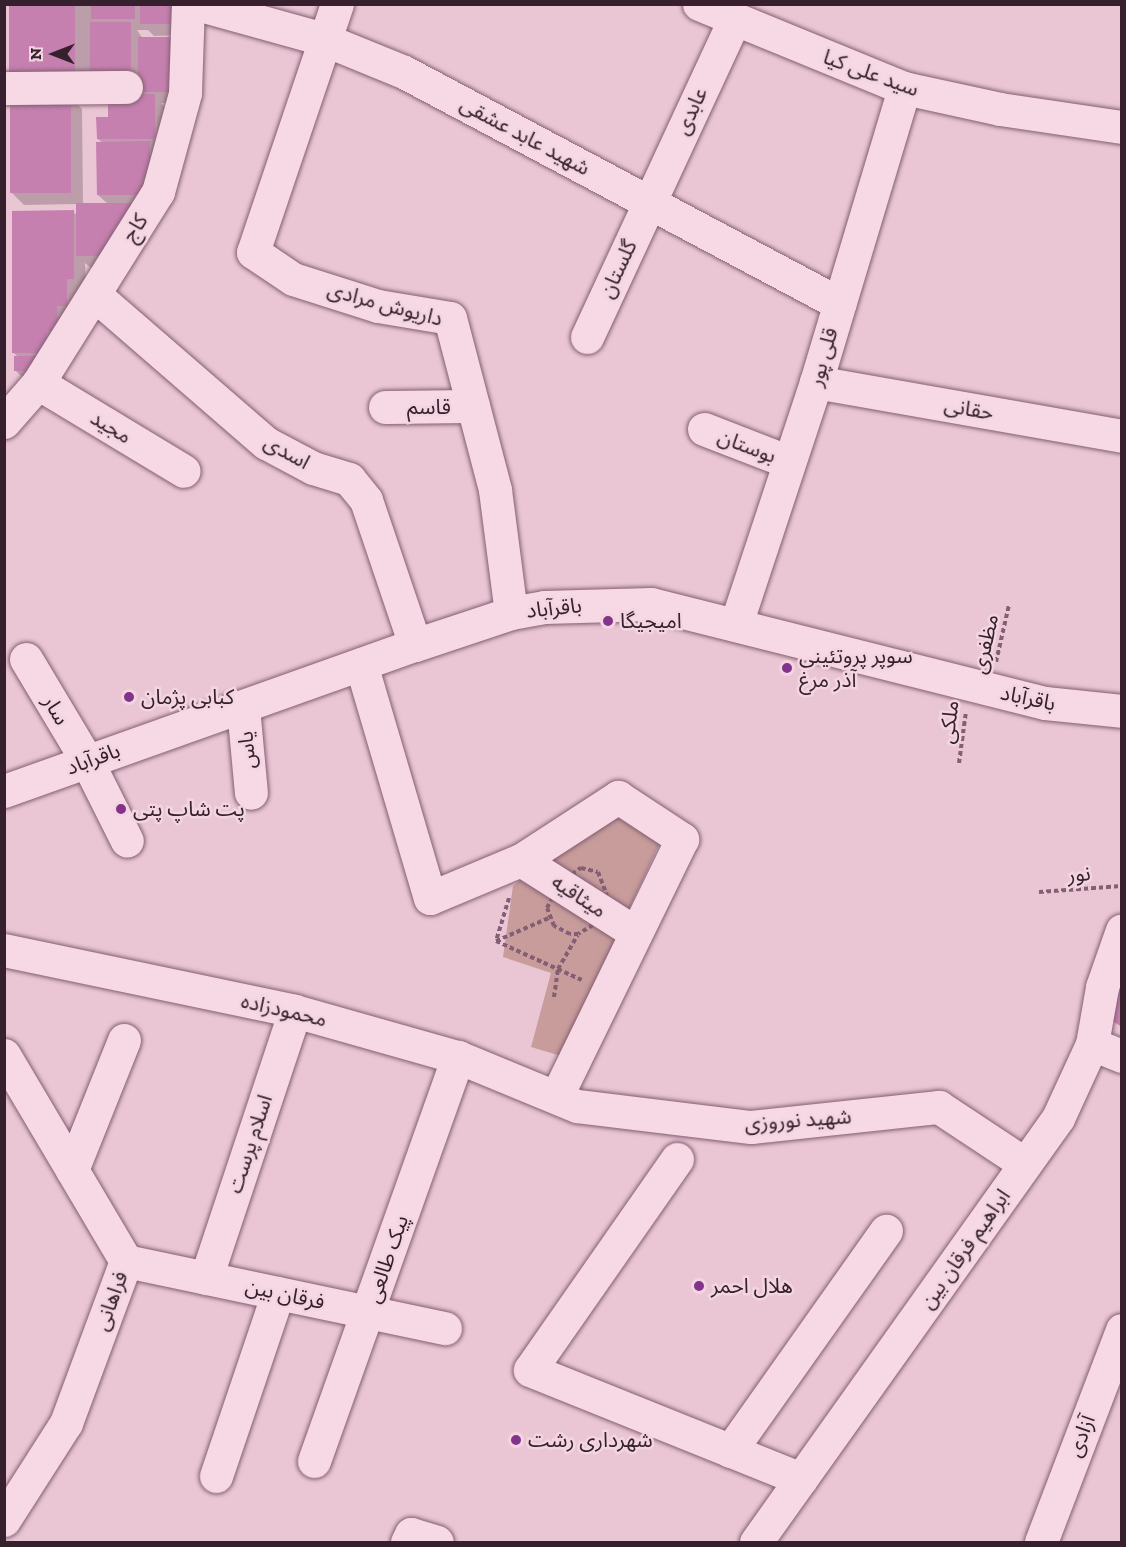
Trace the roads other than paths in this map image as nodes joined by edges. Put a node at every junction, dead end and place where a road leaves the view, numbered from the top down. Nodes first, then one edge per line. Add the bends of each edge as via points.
1 (188, 4) edge
2 (197, 4) edge
3 (337, 4) edge
4 (699, 4) edge
5 (734, 20) junction
6 (322, 39) junction
7 (126, 87) dead end
8 (4, 88) edge
9 (904, 88) junction
10 (1122, 127) edge
11 (649, 202) junction
12 (94, 295) junction
13 (839, 303) junction
14 (587, 337) dead end
15 (816, 382) junction
16 (38, 383) junction
17 (473, 406) junction
18 (385, 407) dead end
19 (4, 422) edge
20 (704, 429) dead end
21 (1122, 436) edge
22 (789, 462) junction
23 (184, 471) dead end
24 (511, 614) junction
25 (736, 624) junction
26 (415, 645) junction
27 (26, 659) dead end
28 (361, 664) junction
29 (243, 707) junction
30 (1122, 711) edge
31 (87, 761) junction
32 (4, 791) edge
33 (251, 793) dead end
34 (127, 841) dead end
35 (521, 860) junction
36 (1122, 930) edge
37 (636, 933) junction
38 (4, 950) edge
39 (295, 1011) junction
40 (124, 1040) dead end
41 (1107, 1050) edge
42 (4, 1055) edge
43 (458, 1057) junction
44 (556, 1097) junction
45 (677, 1159) dead end
46 (1025, 1164) junction
47 (72, 1170) junction
48 (886, 1231) dead end
49 (126, 1261) junction
50 (206, 1278) junction
51 (278, 1293) junction
52 (368, 1312) junction
53 (445, 1328) dead end
54 (1120, 1340) edge
55 (730, 1451) junction
56 (314, 1461) dead end
57 (216, 1476) dead end
58 (801, 1479) junction
59 (4, 1520) edge
60 (407, 1542) edge
61 (437, 1542) edge
62 (756, 1542) edge
63 (1041, 1542) edge

1 - 12 street, کاج via 185,93 158,192
2 - 6 street, شهید عابد عشقی
3 - 6 street
4 - 5 street, سید علی کیا
5 - 9 street, سید علی کیا
5 - 11 street, عابدی
6 - 11 street, شهید عابد عشقی via 404,72
6 - 17 street, داریوش مرادی via 253,252 294,279 378,306 450,318
7 - 8 street
9 - 10 street, سید علی کیا via 1000,109
9 - 13 street, قلی پور
11 - 13 street, شهید عابد عشقی
11 - 14 street, گلستان
12 - 16 street, کاج
12 - 26 street, اسدی via 266,443 313,468 349,479 366,500
13 - 15 street, قلی پور
15 - 21 street, حقانی
15 - 22 street, قلی پور
16 - 19 street, کاج
16 - 23 street, مجید
17 - 18 street, قاسم
17 - 24 street, داریوش مرادی via 495,490
20 - 22 street, بوستان
22 - 25 street, قلی پور
24 - 25 street, باقرآباد via 544,607 651,604
24 - 26 street, باقرآباد
25 - 30 street, باقرآباد via 1045,704
26 - 28 street, باقرآباد
27 - 31 street, سار
28 - 29 street, باقرآباد
28 - 35 street via 430,898
29 - 31 street, باقرآباد
29 - 33 street, یاس
31 - 32 street, باقرآباد
31 - 34 street, سار
35 - 37 street, میثاقیه
35 - 37 street via 618,797 682,839
36 - 41 street, ابراهیم فرقان بین via 1102,987
37 - 44 street
38 - 39 street, محمودزاده
39 - 43 street, محمودزاده
39 - 50 street, اسلام پرست
40 - 47 street
41 - 46 street, ابراهیم فرقان بین
42 - 47 street, فراهانی
43 - 44 street, محمودزاده
43 - 52 street, پیک طالعی
44 - 46 street, شهید نوروزی via 577,1106 751,1127 939,1107
45 - 55 street via 530,1370
46 - 58 street, ابراهیم فرقان بین
47 - 49 street, فراهانی
48 - 55 street
49 - 50 street, فرقان بین
49 - 59 street, فراهانی via 66,1423
50 - 51 street, فرقان بین
51 - 52 street, فرقان بین
51 - 57 street
52 - 53 street, فرقان بین
52 - 56 street, پیک طالعی
54 - 63 street, آزادی
55 - 58 street
58 - 62 street, ابراهیم فرقان بین
60 - 61 street via 411,1534

